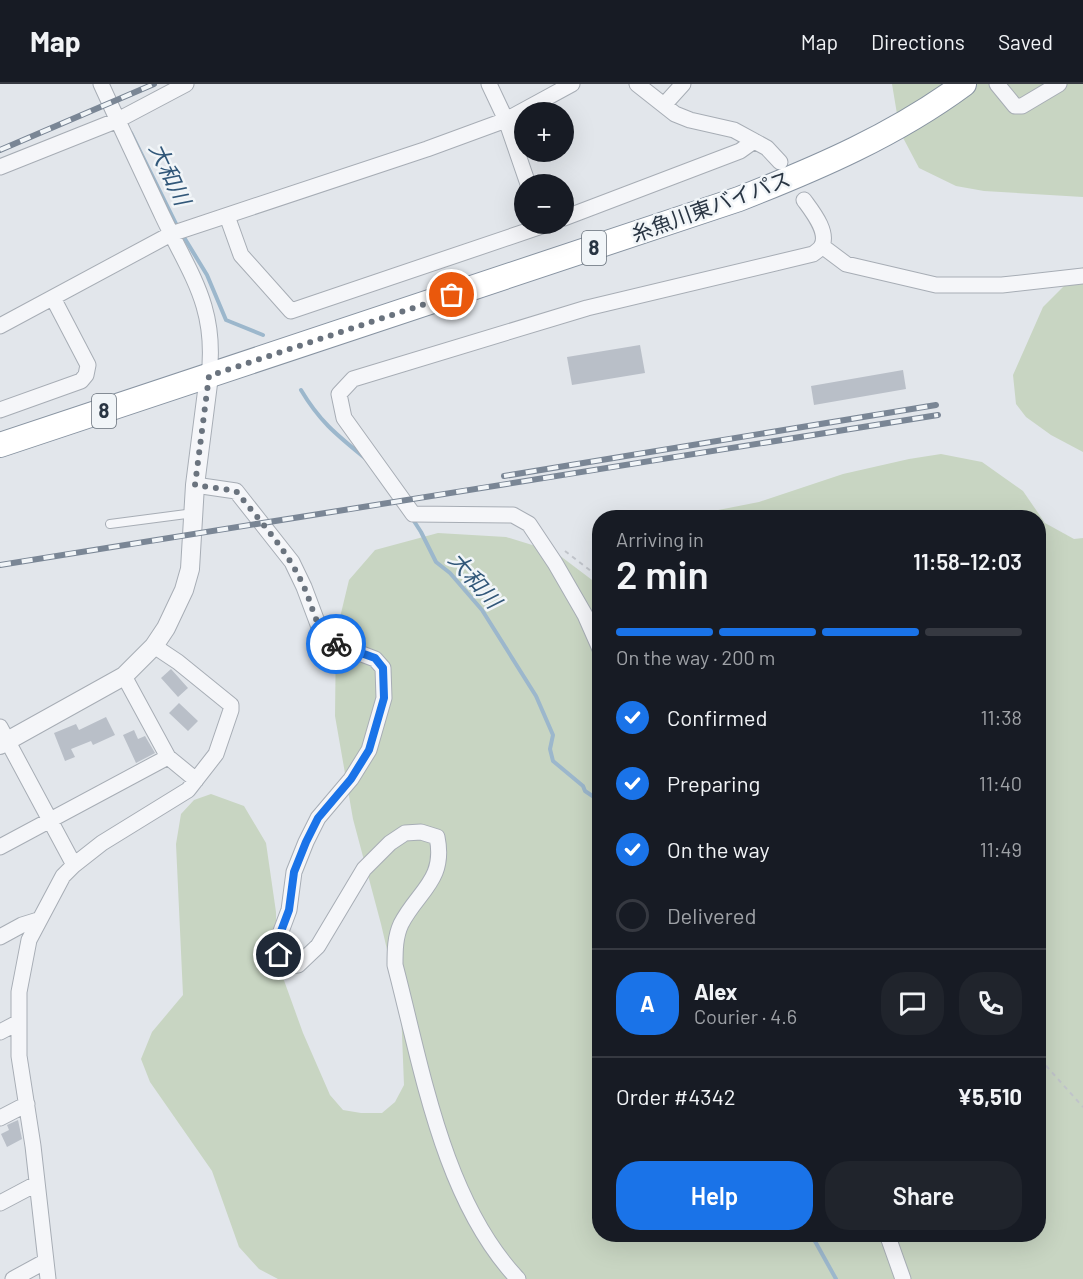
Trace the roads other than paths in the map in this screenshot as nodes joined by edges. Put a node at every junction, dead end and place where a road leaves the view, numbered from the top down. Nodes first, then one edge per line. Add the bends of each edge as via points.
1 (100, 84) edge
2 (186, 84) edge
3 (489, 84) edge
4 (572, 84) edge
5 (637, 84) edge
6 (682, 84) edge
7 (964, 84) edge
8 (1059, 84) edge
9 (999, 87) edge
10 (664, 105) junction
11 (118, 120) junction
12 (506, 120) junction
13 (754, 141) junction
14 (780, 162) dead end
15 (0, 167) edge
16 (525, 174) edge
17 (804, 200) dead end
18 (574, 214) edge
19 (227, 216) junction
20 (171, 234) junction
21 (515, 234) edge
22 (822, 246) junction
23 (1083, 276) edge
24 (54, 298) junction
25 (0, 326) edge
26 (209, 376) junction
27 (0, 410) edge
28 (0, 445) edge
29 (195, 485) junction
30 (194, 513) junction
31 (110, 525) dead end
32 (592, 631) edge
33 (154, 646) junction
34 (124, 676) junction
35 (2, 737) edge
36 (168, 757) junction
37 (196, 780) junction
38 (50, 820) junction
39 (0, 847) edge
40 (74, 865) junction
41 (38, 920) junction
42 (0, 937) edge
43 (19, 1023) junction
44 (0, 1032) edge
45 (27, 1104) junction
46 (0, 1118) edge
47 (36, 1184) junction
48 (0, 1203) edge
49 (890, 1242) edge
50 (46, 1261) junction
51 (13, 1279) edge
52 (48, 1279) edge
53 (518, 1279) edge
54 (903, 1279) edge

1 - 11 street
2 - 11 street
3 - 12 street
4 - 12 street
5 - 10 street
6 - 10 street
7 - 26 highway, 糸魚川東バイパス / 8 via 874,140 739,199
8 - 9 street via 1022,106 1015,106
10 - 13 street via 690,120 734,130
11 - 15 street
11 - 20 street
12 - 16 street
12 - 19 street
13 - 14 street
13 - 18 street via 740,152
17 - 22 street via 818,221
19 - 20 street
19 - 21 street via 241,255 291,311
20 - 24 street
20 - 26 street via 204,304 212,351
22 - 23 street via 846,264 936,285 1002,285
22 - 32 street via 813,254 587,308 353,379 339,394 344,418 413,514 513,515 529,524
24 - 25 street
24 - 27 street via 88,365 86,375 81,381
26 - 28 highway, 糸魚川東バイパス / 8
26 - 29 street
29 - 30 street
29 - 53 street via 236,491 292,562 319,627 333,643 375,658 383,668 384,698 369,750 318,818 294,872 289,910 277,942 280,967 298,965 318,946 364,869 390,843 405,833 437,837 436,873 401,924 395,944 395,965 443,1148 478,1227
30 - 31 lane
30 - 33 street via 190,569 184,590
33 - 34 street
33 - 37 street via 231,705 216,754
34 - 35 street
34 - 36 street
35 - 38 street
36 - 37 street
36 - 38 street
37 - 40 street via 188,790
38 - 39 street
38 - 40 street
40 - 41 street via 63,876
41 - 42 street
41 - 43 street via 24,961
43 - 44 street
43 - 45 street via 19,1056
45 - 46 street
45 - 47 street
47 - 48 street
47 - 50 street
49 - 54 street
50 - 51 street
50 - 52 street

